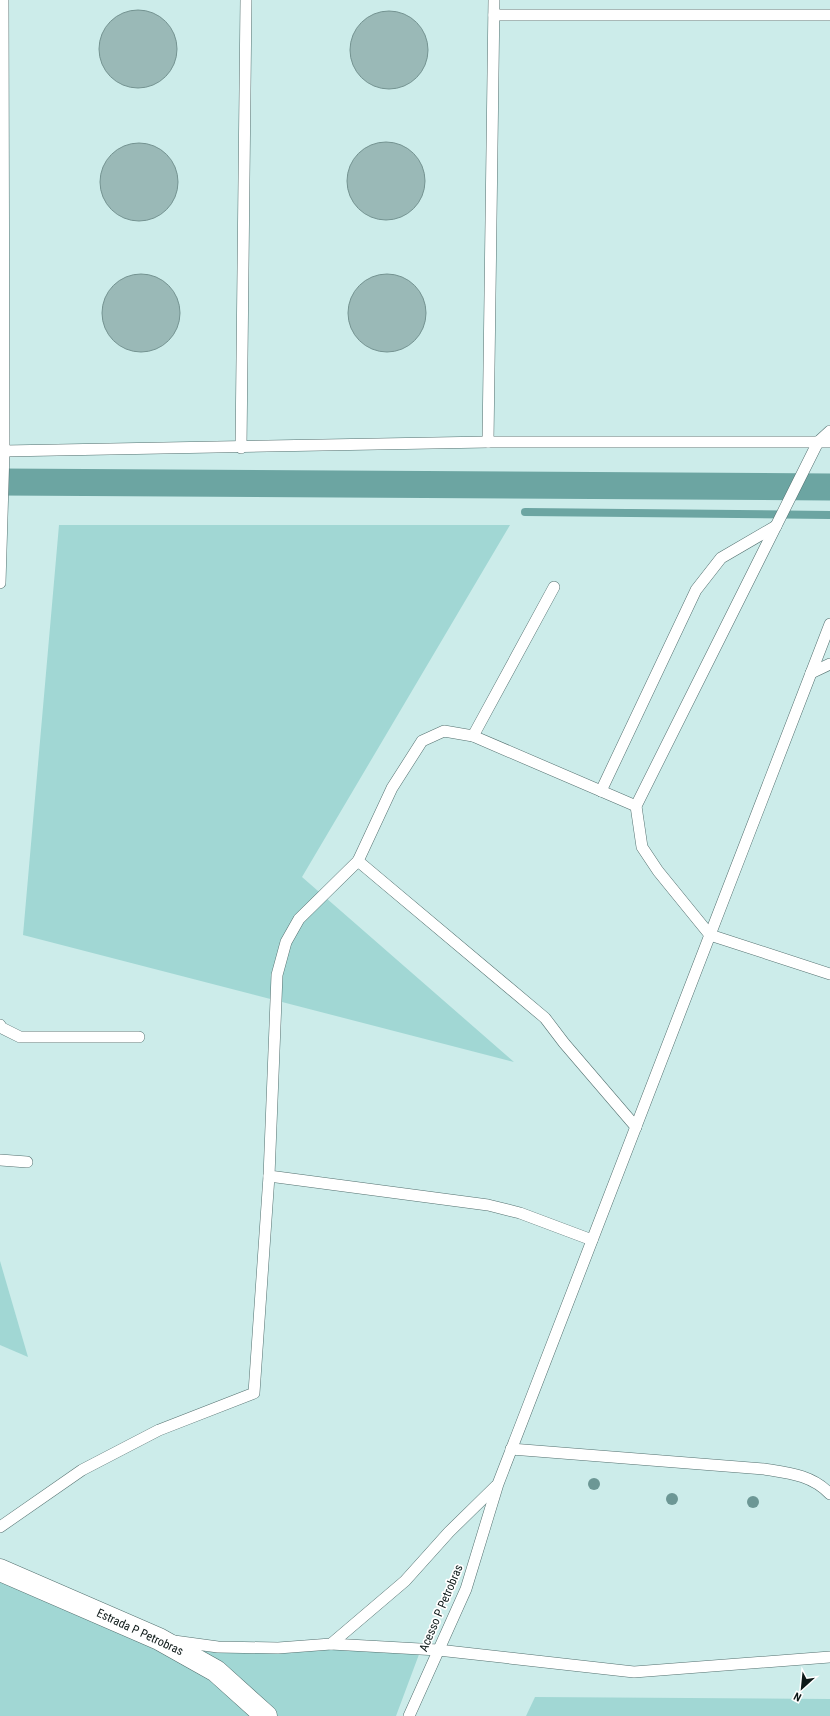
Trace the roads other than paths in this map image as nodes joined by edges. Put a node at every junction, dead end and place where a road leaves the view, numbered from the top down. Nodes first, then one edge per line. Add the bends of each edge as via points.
1 (3, 0) edge
2 (246, 0) edge
3 (494, 0) edge
4 (494, 15) junction
5 (830, 15) edge
6 (830, 431) edge
7 (488, 442) junction
8 (818, 442) junction
9 (830, 442) edge
10 (241, 448) junction
11 (4, 451) junction
12 (776, 526) junction
13 (0, 583) edge
14 (554, 587) dead end
15 (830, 624) edge
16 (830, 664) edge
17 (811, 673) junction
18 (473, 736) junction
19 (601, 791) junction
20 (636, 806) junction
21 (358, 861) junction
22 (710, 935) junction
23 (830, 974) edge
24 (0, 1025) edge
25 (139, 1037) dead end
26 (636, 1127) junction
27 (0, 1160) edge
28 (27, 1162) dead end
29 (269, 1176) junction
30 (592, 1240) junction
31 (511, 1449) junction
32 (498, 1484) junction
33 (830, 1494) edge
34 (0, 1527) edge
35 (0, 1570) edge
36 (159, 1639) junction
37 (331, 1644) junction
38 (438, 1650) junction
39 (830, 1657) edge
40 (266, 1716) edge
41 (409, 1716) edge

1 - 11 lane
2 - 10 lane
3 - 4 lane
4 - 5 lane
4 - 7 lane
6 - 8 lane
7 - 8 lane
7 - 10 lane
8 - 9 lane
8 - 12 lane
10 - 11 lane
11 - 13 lane
12 - 19 lane via 721,558 696,590
12 - 20 lane
14 - 18 lane
15 - 17 lane, Acesso P Petrobras
16 - 17 lane
17 - 22 lane, Acesso P Petrobras
18 - 19 lane
18 - 21 lane via 444,730 422,741 392,788
19 - 20 lane
20 - 22 lane via 642,847 658,871
21 - 26 lane via 545,1018 564,1044
21 - 29 lane via 300,919 286,942 277,975
22 - 23 lane
22 - 26 lane, Acesso P Petrobras
24 - 25 lane via 20,1037
26 - 30 lane, Acesso P Petrobras
27 - 28 lane
29 - 30 lane via 488,1205 520,1213
29 - 34 lane via 254,1393 159,1430 82,1470
30 - 31 lane, Acesso P Petrobras
31 - 32 lane, Acesso P Petrobras
31 - 33 lane via 764,1469 813,1480
32 - 37 lane via 449,1532 405,1581
32 - 38 lane, Acesso P Petrobras via 466,1589
35 - 36 main road, Estrada P Petrobras
36 - 37 lane via 218,1647 278,1648
36 - 40 main road, Estrada P Petrobras via 216,1671
37 - 38 lane
38 - 39 lane via 634,1672
38 - 41 lane, Acesso P Petrobras

